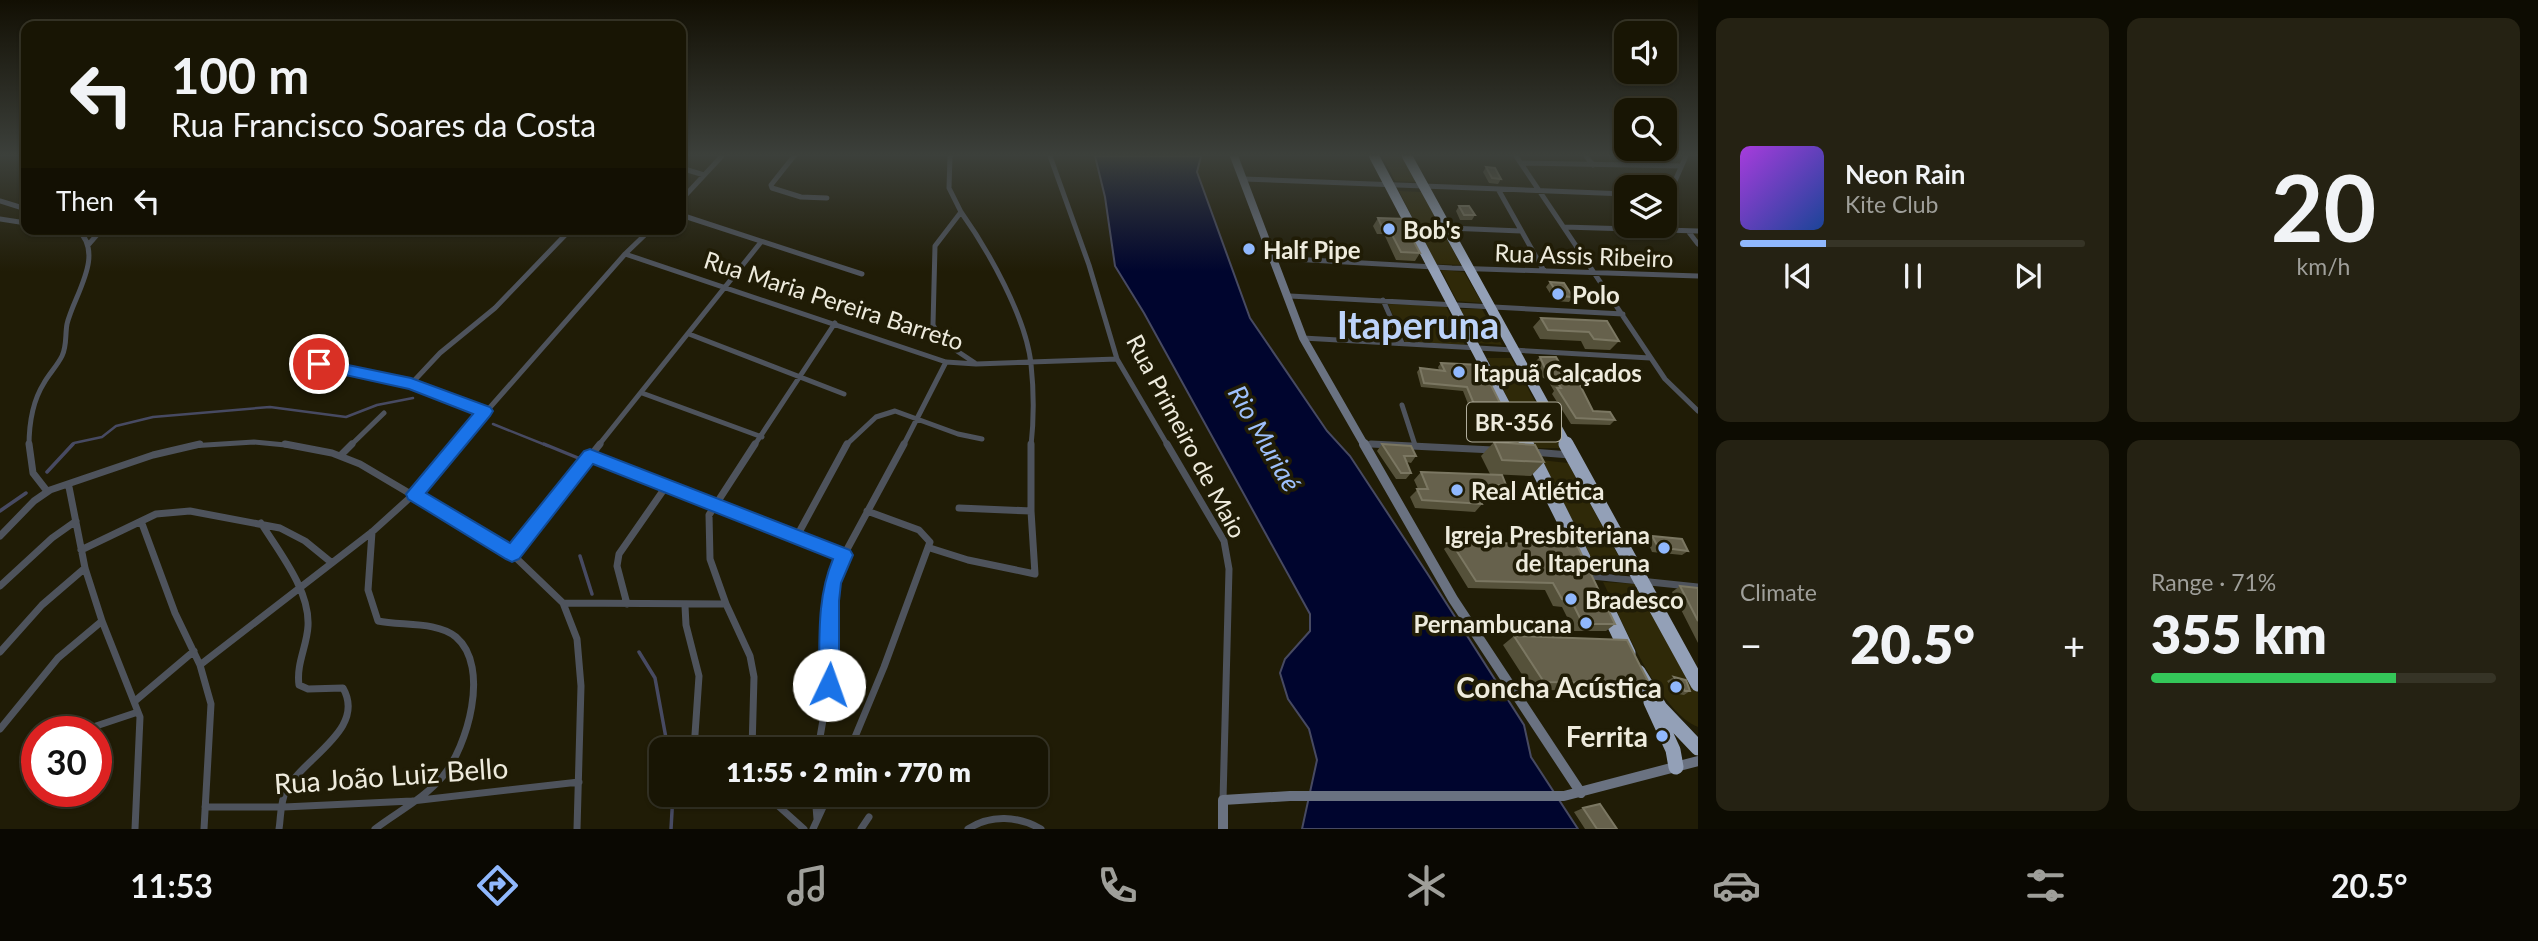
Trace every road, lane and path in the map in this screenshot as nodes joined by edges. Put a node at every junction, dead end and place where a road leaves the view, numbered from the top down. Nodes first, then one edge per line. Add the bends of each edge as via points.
1 (794, 195) edge
2 (952, 195) edge
3 (1064, 195) edge
4 (1250, 195) edge
5 (1395, 195) edge
6 (1428, 195) edge
7 (1501, 195) edge
8 (1542, 195) edge
9 (827, 198) dead end
10 (0, 201) edge
11 (21, 207) edge
12 (961, 212) junction
13 (686, 217) edge
14 (0, 219) edge
15 (21, 222) edge
16 (1564, 227) junction
17 (1448, 228) junction
18 (1521, 231) junction
19 (1688, 231) junction
20 (1698, 232) edge
21 (84, 235) edge
22 (97, 235) edge
23 (565, 235) edge
24 (645, 235) edge
25 (761, 242) junction
26 (89, 244) junction
27 (1698, 244) edge
28 (625, 254) junction
29 (1274, 258) junction
30 (1432, 267) junction
31 (1469, 269) junction
32 (1544, 271) junction
33 (1596, 273) junction
34 (862, 274) dead end
35 (1698, 276) edge
36 (726, 286) junction
37 (1290, 296) junction
38 (1383, 300) junction
39 (1451, 304) junction
40 (1489, 305) junction
41 (1623, 314) junction
42 (835, 323) junction
43 (689, 334) junction
44 (1303, 338) junction
45 (1402, 343) junction
46 (1475, 347) junction
47 (1514, 349) junction
48 (294, 356) dead end
49 (1650, 358) junction
50 (1117, 359) junction
51 (946, 362) junction
52 (1031, 362) junction
53 (976, 364) junction
54 (801, 377) junction
55 (411, 384) junction
56 (642, 393) junction
57 (844, 394) dead end
58 (1402, 405) dead end
59 (485, 411) junction
60 (1698, 411) edge
61 (384, 413) dead end
62 (918, 419) junction
63 (762, 437) junction
64 (982, 439) dead end
65 (1363, 444) junction
66 (1415, 445) junction
67 (1505, 451) edge
68 (1524, 452) junction
69 (341, 455) junction
70 (590, 456) junction
71 (1572, 456) junction
72 (667, 485) junction
73 (69, 487) junction
74 (47, 491) junction
75 (414, 494) junction
76 (716, 504) junction
77 (959, 508) dead end
78 (867, 511) junction
79 (1031, 511) junction
80 (141, 521) junction
81 (76, 522) junction
82 (261, 523) junction
83 (372, 532) junction
84 (0, 536) edge
85 (797, 536) junction
86 (930, 548) junction
87 (82, 550) junction
88 (512, 554) junction
89 (844, 555) junction
90 (332, 563) junction
91 (85, 568) junction
92 (1591, 576) junction
93 (1648, 580) junction
94 (0, 586) edge
95 (1698, 587) edge
96 (298, 589) junction
97 (563, 603) junction
98 (627, 604) junction
99 (726, 604) junction
100 (685, 606) junction
101 (102, 621) junction
102 (194, 651) junction
103 (0, 652) edge
104 (200, 665) junction
105 (1698, 684) edge
106 (1648, 692) junction
107 (135, 701) junction
108 (138, 712) junction
109 (112, 721) edge
110 (0, 729) edge
111 (1698, 735) edge
112 (695, 737) edge
113 (752, 737) edge
114 (820, 737) edge
115 (855, 737) edge
116 (1698, 748) edge
117 (1698, 761) edge
118 (1676, 767) junction
119 (579, 782) junction
120 (1581, 793) junction
121 (1223, 800) junction
122 (412, 801) junction
123 (205, 807) junction
124 (284, 807) junction
125 (779, 807) edge
126 (815, 807) edge
127 (823, 807) edge
128 (869, 817) dead end
129 (815, 825) edge
130 (135, 829) edge
131 (204, 829) edge
132 (279, 829) edge
133 (375, 829) edge
134 (577, 829) edge
135 (804, 829) edge
136 (861, 829) edge
137 (969, 829) edge
138 (1041, 829) edge
139 (1223, 829) edge

1 - 9 street
2 - 12 street
3 - 50 street, Rua Primeiro de Maio
4 - 29 street
5 - 30 highway, BR-356
6 - 17 highway, BR-356
7 - 18 street
8 - 16 street
10 - 11 street
12 - 52 street via 989,255 1022,328
12 - 53 street via 935,246 933,325 942,341
13 - 25 street
14 - 15 street
16 - 19 street
16 - 33 street
17 - 18 street
17 - 31 highway, BR-356
18 - 32 street
19 - 20 street
19 - 27 street
21 - 26 street
22 - 26 street
23 - 55 street via 495,308
24 - 28 street
25 - 34 street
25 - 36 street
26 - 74 street via 63,355 34,405 30,459 36,479
28 - 36 street, Rua Maria Pereira Barreto
28 - 59 street
29 - 30 street, Rua Assis Ribeiro
29 - 37 street
30 - 31 street, Rua Assis Ribeiro
30 - 39 highway, BR-356
31 - 32 street, Rua Assis Ribeiro
31 - 40 highway, BR-356
32 - 33 street, Rua Assis Ribeiro
33 - 35 street, Rua Assis Ribeiro
33 - 41 street
36 - 42 street, Rua Maria Pereira Barreto
36 - 43 street
37 - 38 street
37 - 44 street
38 - 39 street
38 - 45 street
39 - 40 street
39 - 46 highway, BR-356
40 - 41 street
40 - 47 highway, BR-356
41 - 49 street
42 - 51 street, Rua Maria Pereira Barreto
42 - 54 street
43 - 54 street
43 - 56 street
44 - 45 street
44 - 65 street
45 - 46 street
46 - 47 street
46 - 68 highway, BR-356
47 - 49 street
47 - 71 highway, BR-356
48 - 55 street
49 - 60 street via 1679,396
50 - 52 street, Rua Maria Pereira Barreto
50 - 121 street, Rua Primeiro de Maio via 1224,541 1229,628
51 - 53 street, Rua Maria Pereira Barreto
51 - 62 street
52 - 53 street, Rua Maria Pereira Barreto
52 - 79 street
54 - 57 street
54 - 63 street
55 - 59 street
56 - 63 street
56 - 70 street
58 - 66 street
59 - 75 street
61 - 69 street
62 - 64 street
62 - 78 street
62 - 85 street via 890,411 853,435
63 - 76 street
65 - 66 street
65 - 120 street via 1452,599
66 - 67 street
68 - 71 street
68 - 92 highway, BR-356
69 - 73 street via 244,440 195,443 151,453
69 - 75 street
70 - 72 street
70 - 88 street
71 - 93 highway, BR-356
72 - 76 street
72 - 98 street via 619,554 617,566
73 - 74 street
73 - 81 street
74 - 84 street
75 - 83 street
75 - 88 street
76 - 85 street
76 - 99 street via 708,522 710,559
77 - 79 street
78 - 86 street via 919,530
78 - 89 street
79 - 86 street via 1035,574 951,558
80 - 82 street via 156,514 190,511
80 - 87 street
80 - 102 street
81 - 87 street
81 - 94 street
82 - 90 street via 299,537
82 - 96 street
83 - 90 street
83 - 122 street via 368,595 378,621 447,632 472,656 472,702 456,756 445,775
85 - 89 street
86 - 115 street
87 - 91 street
88 - 97 street
89 - 114 street via 832,583 831,667
90 - 96 street
91 - 101 street
91 - 103 street
92 - 93 street
92 - 106 highway, BR-356
93 - 95 street
93 - 105 highway, BR-356
96 - 104 street
96 - 124 street via 309,622 299,685 343,688 350,705 341,730 290,784
97 - 98 street
97 - 119 street via 577,639
98 - 100 street
99 - 100 street
99 - 113 street via 750,656 754,677
100 - 112 street via 699,676
101 - 107 street
101 - 110 street via 58,658
102 - 104 street
102 - 107 street
104 - 123 street via 211,704
106 - 111 highway
106 - 116 highway, BR-356
106 - 118 highway
107 - 108 street
108 - 109 street
108 - 130 street
117 - 118 street
118 - 120 street
119 - 122 street, Rua João Luiz Bello
119 - 134 street
120 - 121 street
121 - 139 street, Rua Primeiro de Maio
122 - 124 street, Rua João Luiz Bello
122 - 133 street
123 - 124 street, Rua João Luiz Bello
123 - 131 street
124 - 132 street
125 - 135 street
126 - 129 street
127 - 129 street
128 - 136 street
137 - 138 street via 979,820 998,818 1033,823

